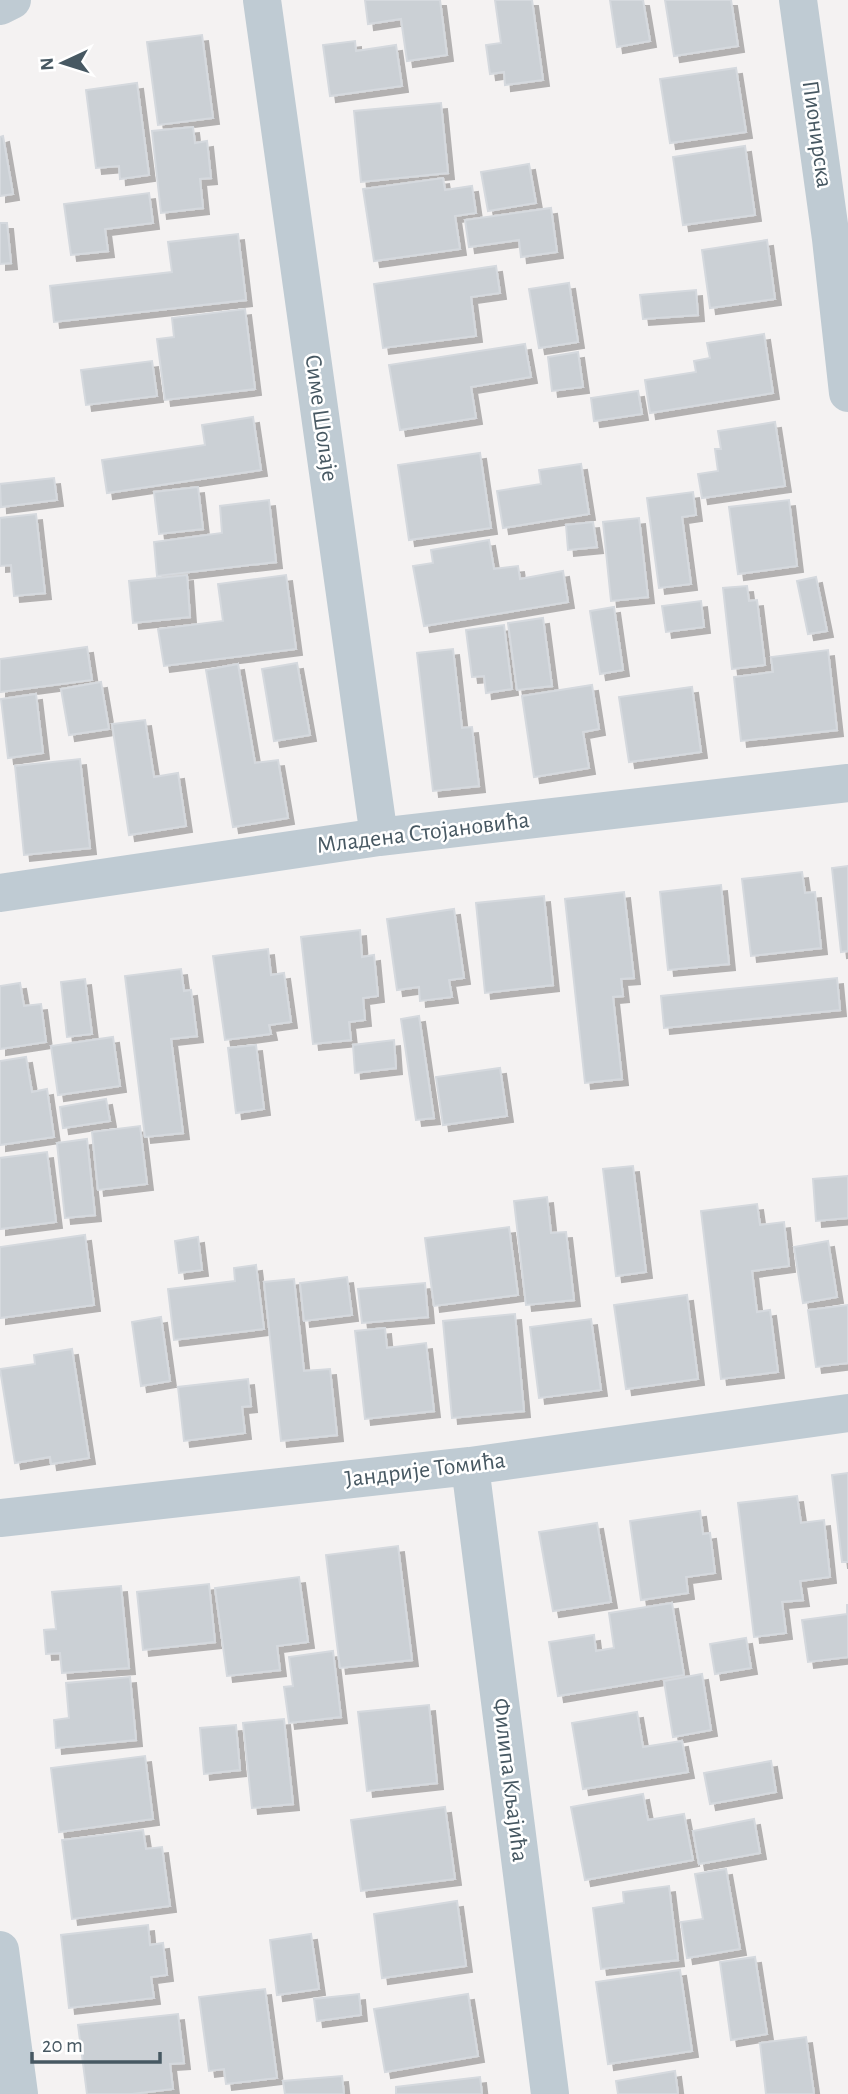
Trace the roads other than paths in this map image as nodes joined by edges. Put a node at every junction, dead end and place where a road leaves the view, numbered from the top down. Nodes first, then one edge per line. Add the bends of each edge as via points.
1 (12, 0) edge
2 (262, 0) edge
3 (798, 0) edge
4 (0, 6) edge
5 (848, 393) edge
6 (848, 783) edge
7 (379, 836) junction
8 (0, 893) edge
9 (848, 1413) edge
10 (470, 1466) junction
11 (0, 1518) edge
12 (0, 1950) edge
13 (19, 2094) edge
14 (550, 2094) edge

1 - 4 street
2 - 7 street, Симе Шолаје
3 - 5 street, Пионирска
6 - 7 street, Младена Стојановића
7 - 8 street, Младена Стојановића
9 - 10 street, Јандрије Томића
10 - 11 street, Јандрије Томића
10 - 14 street, Филипа Кљајића
12 - 13 street

